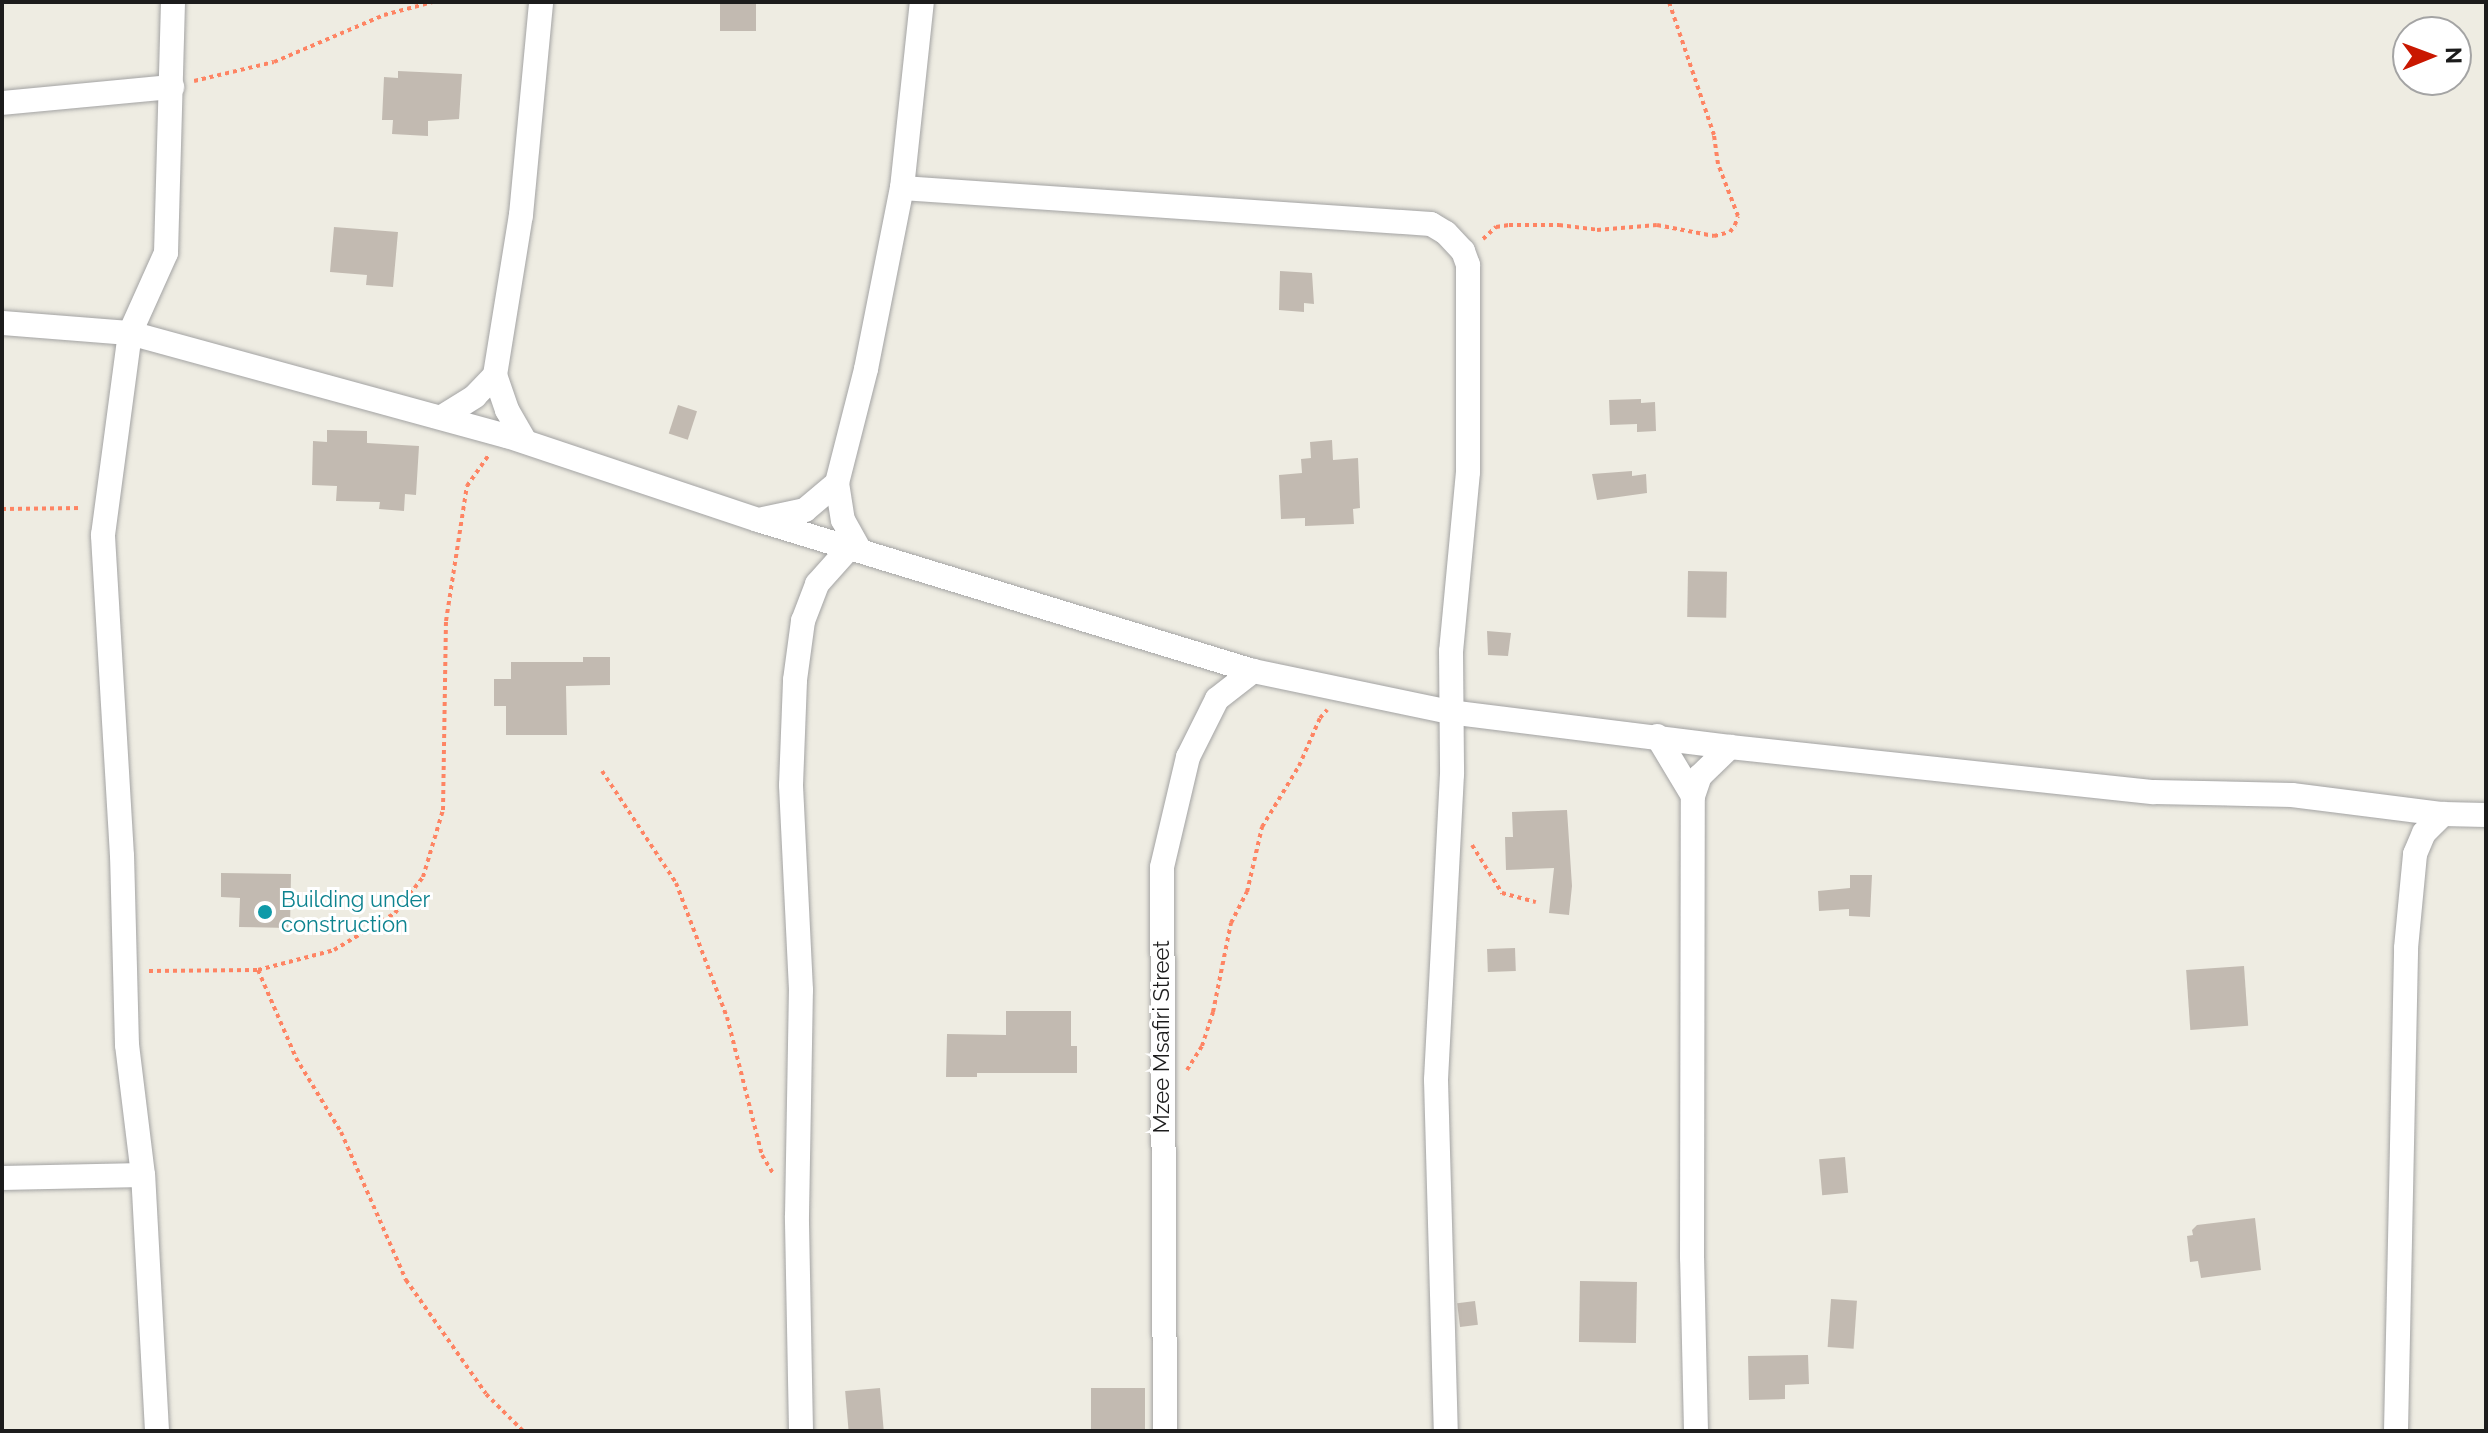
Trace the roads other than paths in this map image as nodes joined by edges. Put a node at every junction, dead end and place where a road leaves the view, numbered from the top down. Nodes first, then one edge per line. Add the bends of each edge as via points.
1 (173, 2) edge
2 (541, 2) edge
3 (922, 2) edge
4 (172, 87) junction
5 (2, 103) edge
6 (902, 188) junction
7 (2, 323) edge
8 (130, 333) junction
9 (495, 375) junction
10 (442, 417) junction
11 (516, 438) junction
12 (837, 483) junction
13 (758, 520) junction
14 (855, 549) junction
15 (1253, 671) junction
16 (1449, 712) junction
17 (1657, 736) junction
18 (1730, 747) junction
19 (1693, 796) junction
20 (2443, 814) junction
21 (2486, 815) edge
22 (143, 1175) junction
23 (2, 1178) edge
24 (157, 1431) edge
25 (801, 1431) edge
26 (1165, 1431) edge
27 (1446, 1431) edge
28 (1696, 1431) edge
29 (2396, 1431) edge

1 - 4 street
2 - 9 street via 521,215
3 - 6 street
4 - 5 street
4 - 8 street via 166,253
6 - 12 street
6 - 16 street via 1431,224 1446,233 1468,265 1468,472
7 - 8 street
8 - 10 street
8 - 22 street via 104,507 127,1045
9 - 10 street via 475,396
9 - 11 street
10 - 11 street
11 - 13 street
12 - 13 street via 805,510
12 - 14 street
13 - 14 street
14 - 15 street
14 - 25 street via 817,584 803,621 795,680 791,785 801,990
15 - 16 street
15 - 26 street, Mzee Msafiri Street via 1217,699 1188,757 1162,867
16 - 17 street
16 - 27 street via 1452,774 1436,1080
17 - 18 street
17 - 19 street
18 - 19 street via 1700,776
18 - 20 street via 2154,792 2292,795
19 - 28 street
20 - 21 street
20 - 29 street via 2424,833 2415,854 2406,948
22 - 23 street
22 - 24 street

